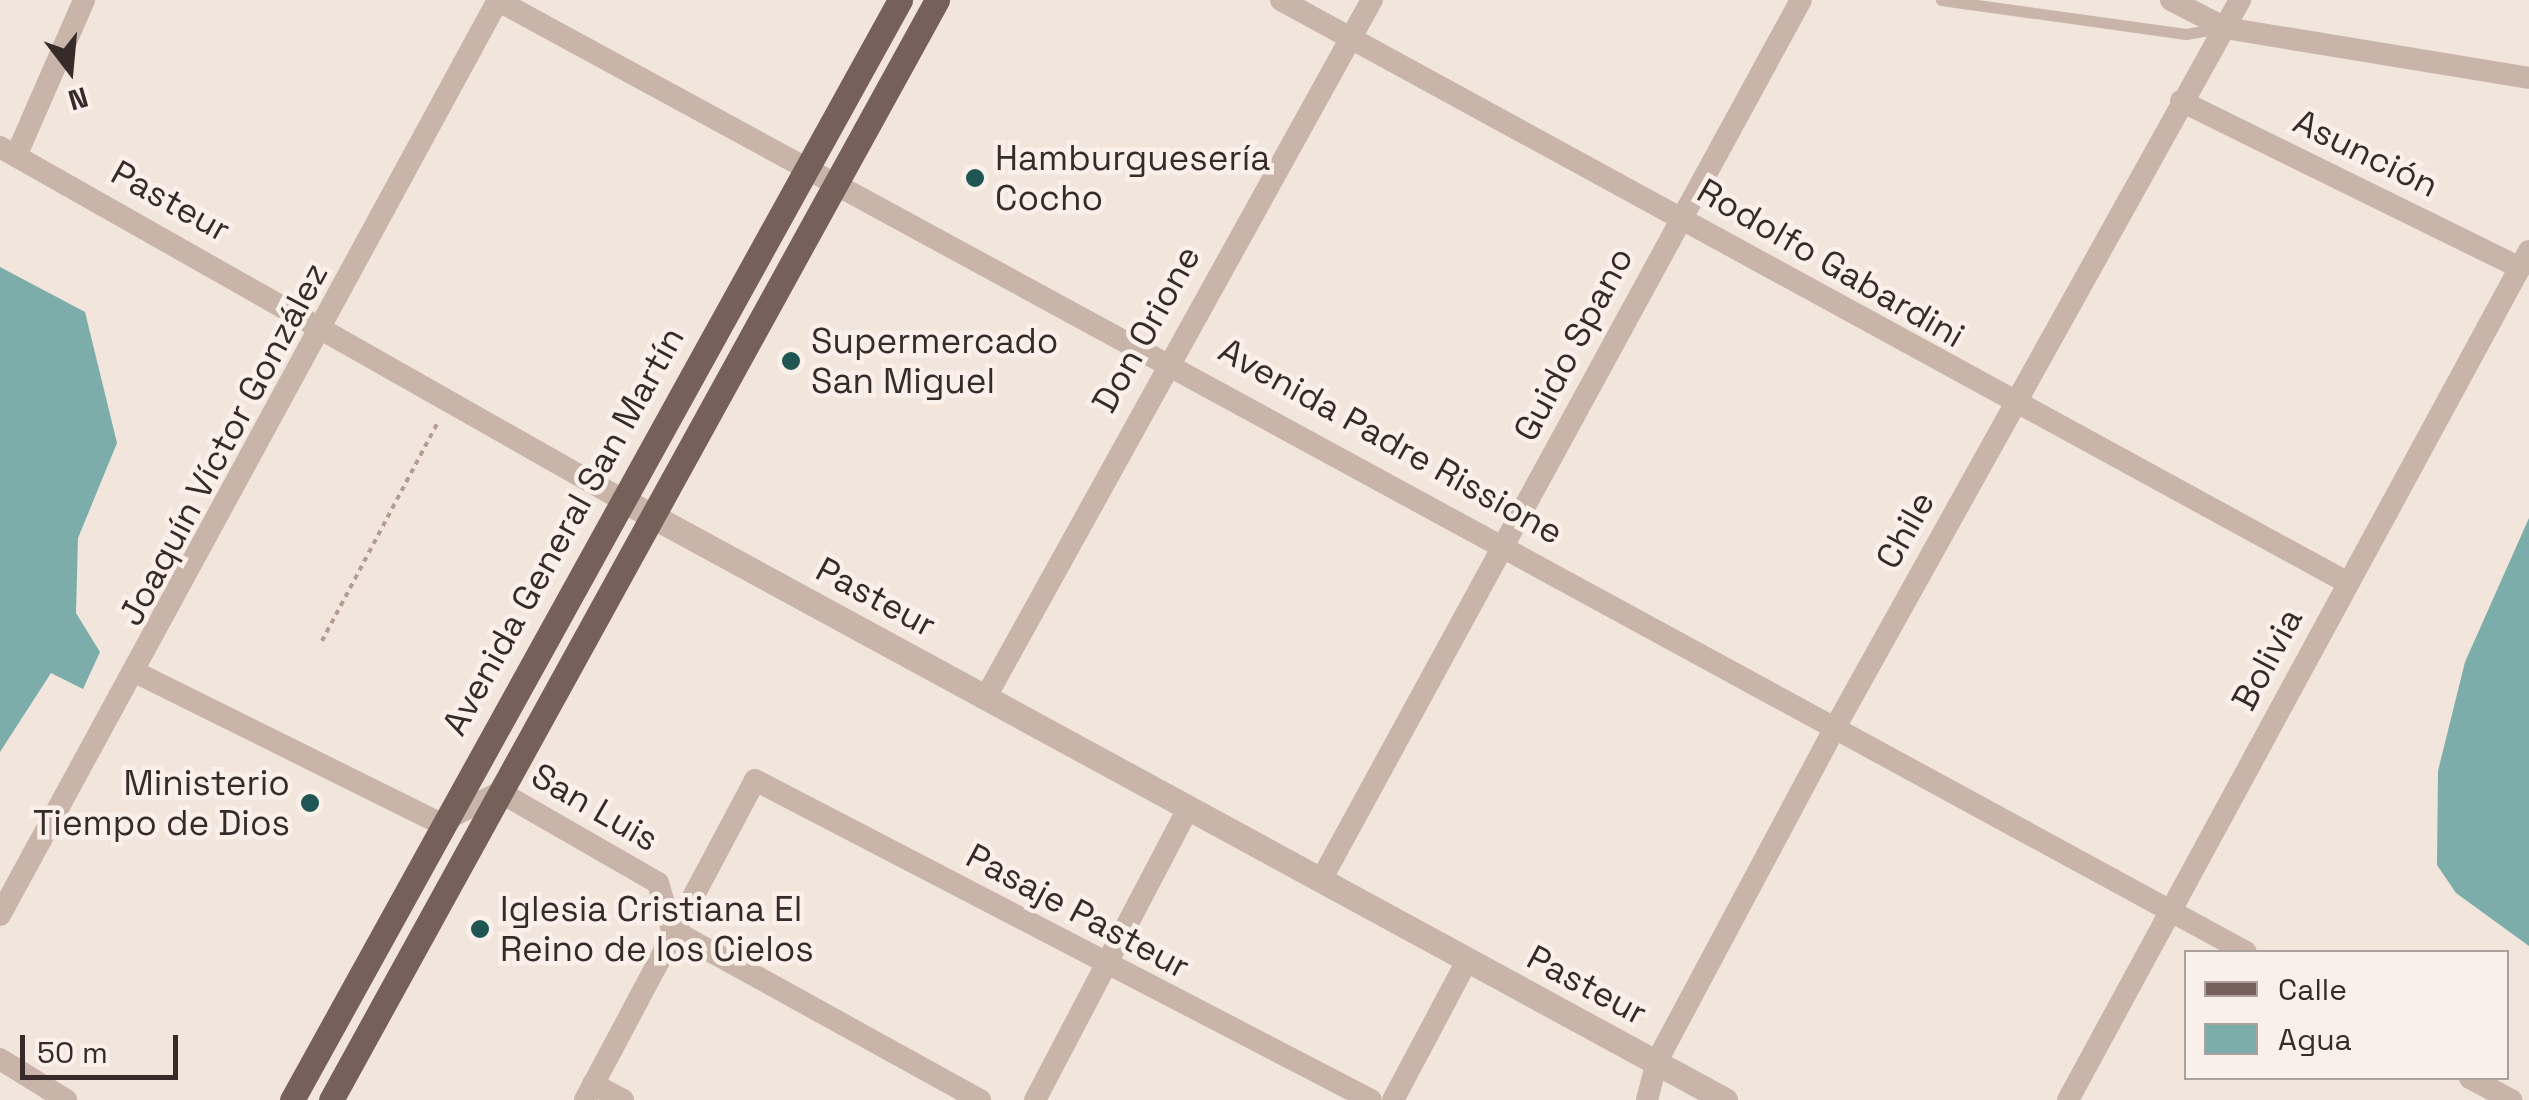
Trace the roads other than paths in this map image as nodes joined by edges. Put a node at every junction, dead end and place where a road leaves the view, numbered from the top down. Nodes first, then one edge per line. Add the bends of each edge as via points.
1 (84, 0) edge
2 (498, 0) edge
3 (900, 0) edge
4 (937, 0) edge
5 (1281, 0) edge
6 (1372, 0) edge
7 (1801, 0) edge
8 (1941, 0) edge
9 (2171, 0) edge
10 (2240, 0) edge
11 (2225, 28) junction
12 (1352, 36) junction
13 (2529, 78) edge
14 (2181, 101) junction
15 (8, 151) edge
16 (808, 166) junction
17 (834, 180) junction
18 (1680, 216) junction
19 (2524, 259) edge
20 (326, 326) junction
21 (1169, 358) junction
22 (2014, 407) junction
23 (622, 499) junction
24 (652, 518) junction
25 (1505, 545) junction
26 (2348, 583) junction
27 (139, 674) junction
28 (987, 695) junction
29 (1837, 724) junction
30 (500, 792) junction
31 (1188, 808) junction
32 (439, 822) junction
33 (1322, 880) junction
34 (2171, 910) junction
35 (0, 915) edge
36 (672, 930) junction
37 (2242, 950) edge
38 (1467, 961) junction
39 (1107, 967) junction
40 (0, 1059) edge
41 (1658, 1061) junction
42 (2473, 1080) edge
43 (589, 1092) edge
44 (2506, 1099) edge
45 (66, 1100) edge
46 (292, 1100) edge
47 (331, 1100) edge
48 (623, 1100) edge
49 (980, 1100) edge
50 (1035, 1100) edge
51 (1371, 1100) edge
52 (1393, 1100) edge
53 (1647, 1100) edge
54 (1725, 1100) edge
55 (2068, 1100) edge

1 - 15 street
2 - 16 street, Avenida Padre Rissione
2 - 20 street, Joaquín Víctor González
3 - 16 main road, Avenida General San Martín
4 - 17 main road, Avenida General San Martín
5 - 12 street, Rodolfo Gabardini
6 - 12 street, Don Orione
7 - 18 street, Guido Spano
8 - 11 lane via 2186,34
9 - 11 street
10 - 11 street, Chile
11 - 13 street
11 - 14 street, Chile
12 - 18 street, Rodolfo Gabardini
12 - 21 street, Don Orione
14 - 19 street, Asunción
14 - 22 street, Chile
15 - 20 street, Pasteur
16 - 17 street, Avenida Padre Rissione
16 - 23 main road, Avenida General San Martín
17 - 21 street, Avenida Padre Rissione
17 - 24 main road, Avenida General San Martín
18 - 22 street, Rodolfo Gabardini
18 - 25 street, Guido Spano
19 - 26 street, Bolivia
20 - 23 street, Pasteur
20 - 27 street, Joaquín Víctor González
21 - 25 street, Avenida Padre Rissione
21 - 28 street, Don Orione
22 - 26 street, Rodolfo Gabardini
22 - 29 street, Chile
23 - 24 street, Pasteur
23 - 32 main road, Avenida General San Martín
24 - 28 street, Pasteur
24 - 30 main road, Avenida General San Martín
25 - 29 street, Avenida Padre Rissione
25 - 33 street, Guido Spano
26 - 34 street, Bolivia
27 - 32 street
27 - 35 street, Joaquín Víctor González
28 - 31 street, Pasteur
29 - 34 street, Avenida Padre Rissione
29 - 41 street, Chile
30 - 32 street, San Luis
30 - 36 street, San Luis via 658,883
30 - 47 main road, Avenida General San Martín
31 - 33 street, Pasteur
31 - 39 street
32 - 46 main road, Avenida General San Martín
33 - 38 street, Pasteur
34 - 37 street, Avenida Padre Rissione
34 - 55 street, Bolivia
36 - 39 street, Pasaje Pasteur via 755,780
36 - 43 street
36 - 49 street
38 - 41 street, Pasteur
38 - 52 street
39 - 50 street
39 - 51 street, Pasaje Pasteur
40 - 45 street
41 - 53 street, Chile
41 - 54 street, Pasteur
42 - 44 street
43 - 48 street

